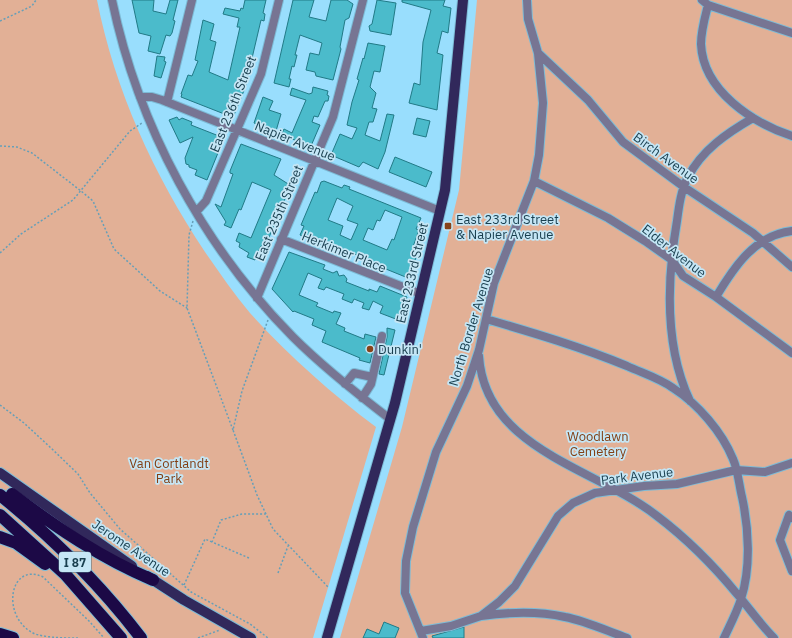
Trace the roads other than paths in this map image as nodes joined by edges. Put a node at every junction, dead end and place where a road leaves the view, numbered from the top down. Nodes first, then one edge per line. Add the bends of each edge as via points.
1 (112, 0) edge
2 (192, 0) edge
3 (279, 0) edge
4 (363, 0) edge
5 (463, 0) edge
6 (527, 0) edge
7 (705, 2) edge
8 (792, 33) edge
9 (538, 53) junction
10 (140, 97) junction
11 (167, 102) junction
12 (753, 118) junction
13 (236, 130) junction
14 (792, 136) edge
15 (314, 161) junction
16 (534, 182) junction
17 (684, 187) junction
18 (440, 211) junction
19 (196, 212) junction
20 (792, 231) edge
21 (281, 239) junction
22 (763, 241) junction
23 (672, 260) junction
24 (792, 267) edge
25 (421, 294) junction
26 (716, 297) junction
27 (257, 298) junction
28 (486, 319) junction
29 (382, 336) dead end
30 (479, 350) junction
31 (792, 353) edge
32 (372, 377) junction
33 (345, 384) junction
34 (362, 398) junction
35 (691, 403) junction
36 (390, 419) junction
37 (792, 464) edge
38 (736, 470) junction
39 (0, 473) edge
40 (0, 487) edge
41 (617, 491) junction
42 (0, 494) edge
43 (0, 515) edge
44 (791, 515) edge
45 (0, 537) edge
46 (792, 571) edge
47 (153, 580) junction
48 (82, 593) junction
49 (741, 599) junction
50 (481, 616) junction
51 (0, 634) edge
52 (422, 635) edge
53 (13, 638) edge
54 (121, 638) edge
55 (141, 638) edge
56 (252, 638) edge
57 (327, 638) edge
58 (627, 638) edge
59 (724, 638) edge
60 (774, 638) edge

1 - 10 street via 123,46
2 - 11 street
3 - 13 street, East 236th Street via 261,74
4 - 15 street, East 235th Street via 338,102
5 - 18 main road, East 233rd Street via 446,178
6 - 9 street, North Border Avenue via 528,19
7 - 8 street
7 - 12 street via 701,44 703,57 720,89
9 - 16 street, North Border Avenue via 543,103
9 - 17 street, Birch Avenue via 588,100 623,142
10 - 11 street, Napier Avenue via 152,97
10 - 19 street via 170,166
11 - 13 street, Napier Avenue
12 - 14 street
12 - 17 street via 718,140 702,156 688,176
13 - 15 street, Napier Avenue
13 - 19 street, East 236th Street via 206,201
15 - 18 street, Napier Avenue
15 - 21 street, East 235th Street
16 - 23 street, Elder Avenue via 608,218
16 - 28 street, North Border Avenue via 494,283
17 - 22 street, Birch Avenue
17 - 23 street via 676,222
18 - 25 main road, East 233rd Street
19 - 27 street
20 - 22 street via 778,232
21 - 25 street, Herkimer Place
21 - 27 street, East 235th Street
22 - 24 street, Birch Avenue
22 - 26 street via 741,259
23 - 26 street, Elder Avenue via 683,276
23 - 35 street via 670,297 674,345 685,390
25 - 36 main road, East 233rd Street
26 - 31 street, Elder Avenue
27 - 33 street via 305,348
28 - 30 street, North Border Avenue
28 - 35 street via 560,341 658,379 674,388
29 - 32 street
30 - 41 street via 486,389 493,405 506,421 549,456
30 - 52 street, North Border Avenue via 467,386 436,452 406,561 405,594
32 - 33 street via 354,373
32 - 34 street via 371,384
33 - 34 street
34 - 36 street
35 - 38 street via 717,431
36 - 57 main road, East 233rd Street
37 - 38 street, Park Avenue via 766,472
38 - 41 street, Park Avenue via 678,484
38 - 49 street via 747,531 747,565
39 - 47 main road, Jerome Avenue
40 - 47 highway via 87,546 121,566
41 - 49 street via 627,494 657,515 686,540
41 - 50 street, Park Avenue via 595,493 573,503 558,516 515,586
42 - 55 highway, I 87 via 76,563
43 - 48 highway, I 87
44 - 46 street via 780,540
45 - 48 highway via 20,545
47 - 56 main road, Jerome Avenue
48 - 54 highway, I 87
49 - 59 street
49 - 60 street via 762,627
50 - 52 street, Park Avenue
50 - 58 street via 534,613 565,617
51 - 53 highway

